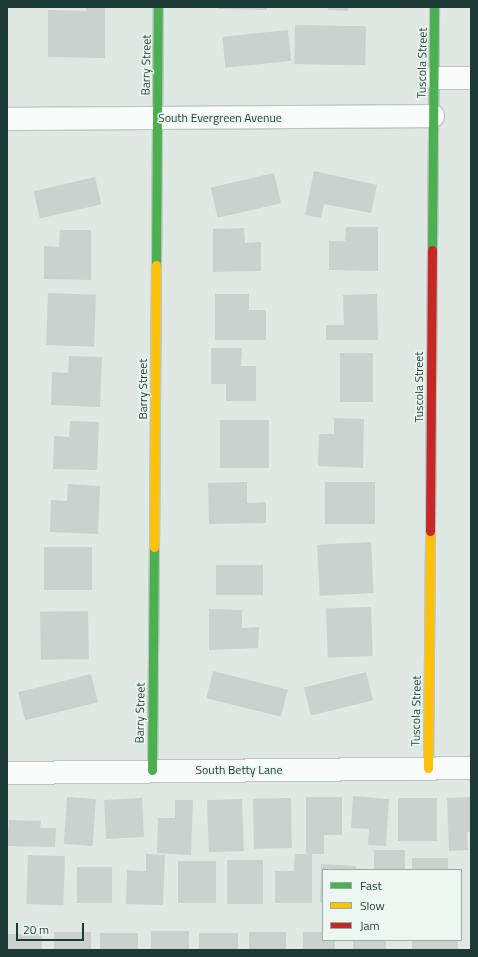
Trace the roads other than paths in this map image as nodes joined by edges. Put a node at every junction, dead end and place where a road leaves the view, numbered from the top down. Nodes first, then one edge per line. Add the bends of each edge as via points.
1 (158, 7) edge
2 (434, 7) edge
3 (434, 78) junction
4 (471, 78) edge
5 (433, 116) junction
6 (157, 118) junction
7 (7, 119) edge
8 (428, 768) junction
9 (471, 768) edge
10 (152, 770) junction
11 (7, 773) edge

1 - 6 street, Barry Street
2 - 3 street, Tuscola Street
3 - 4 street
3 - 5 street, Tuscola Street
5 - 6 street, South Evergreen Avenue
5 - 8 street, Tuscola Street
6 - 7 street, South Evergreen Avenue
6 - 10 street, Barry Street
8 - 9 street, South Betty Lane
8 - 10 street, South Betty Lane
10 - 11 street, South Betty Lane

